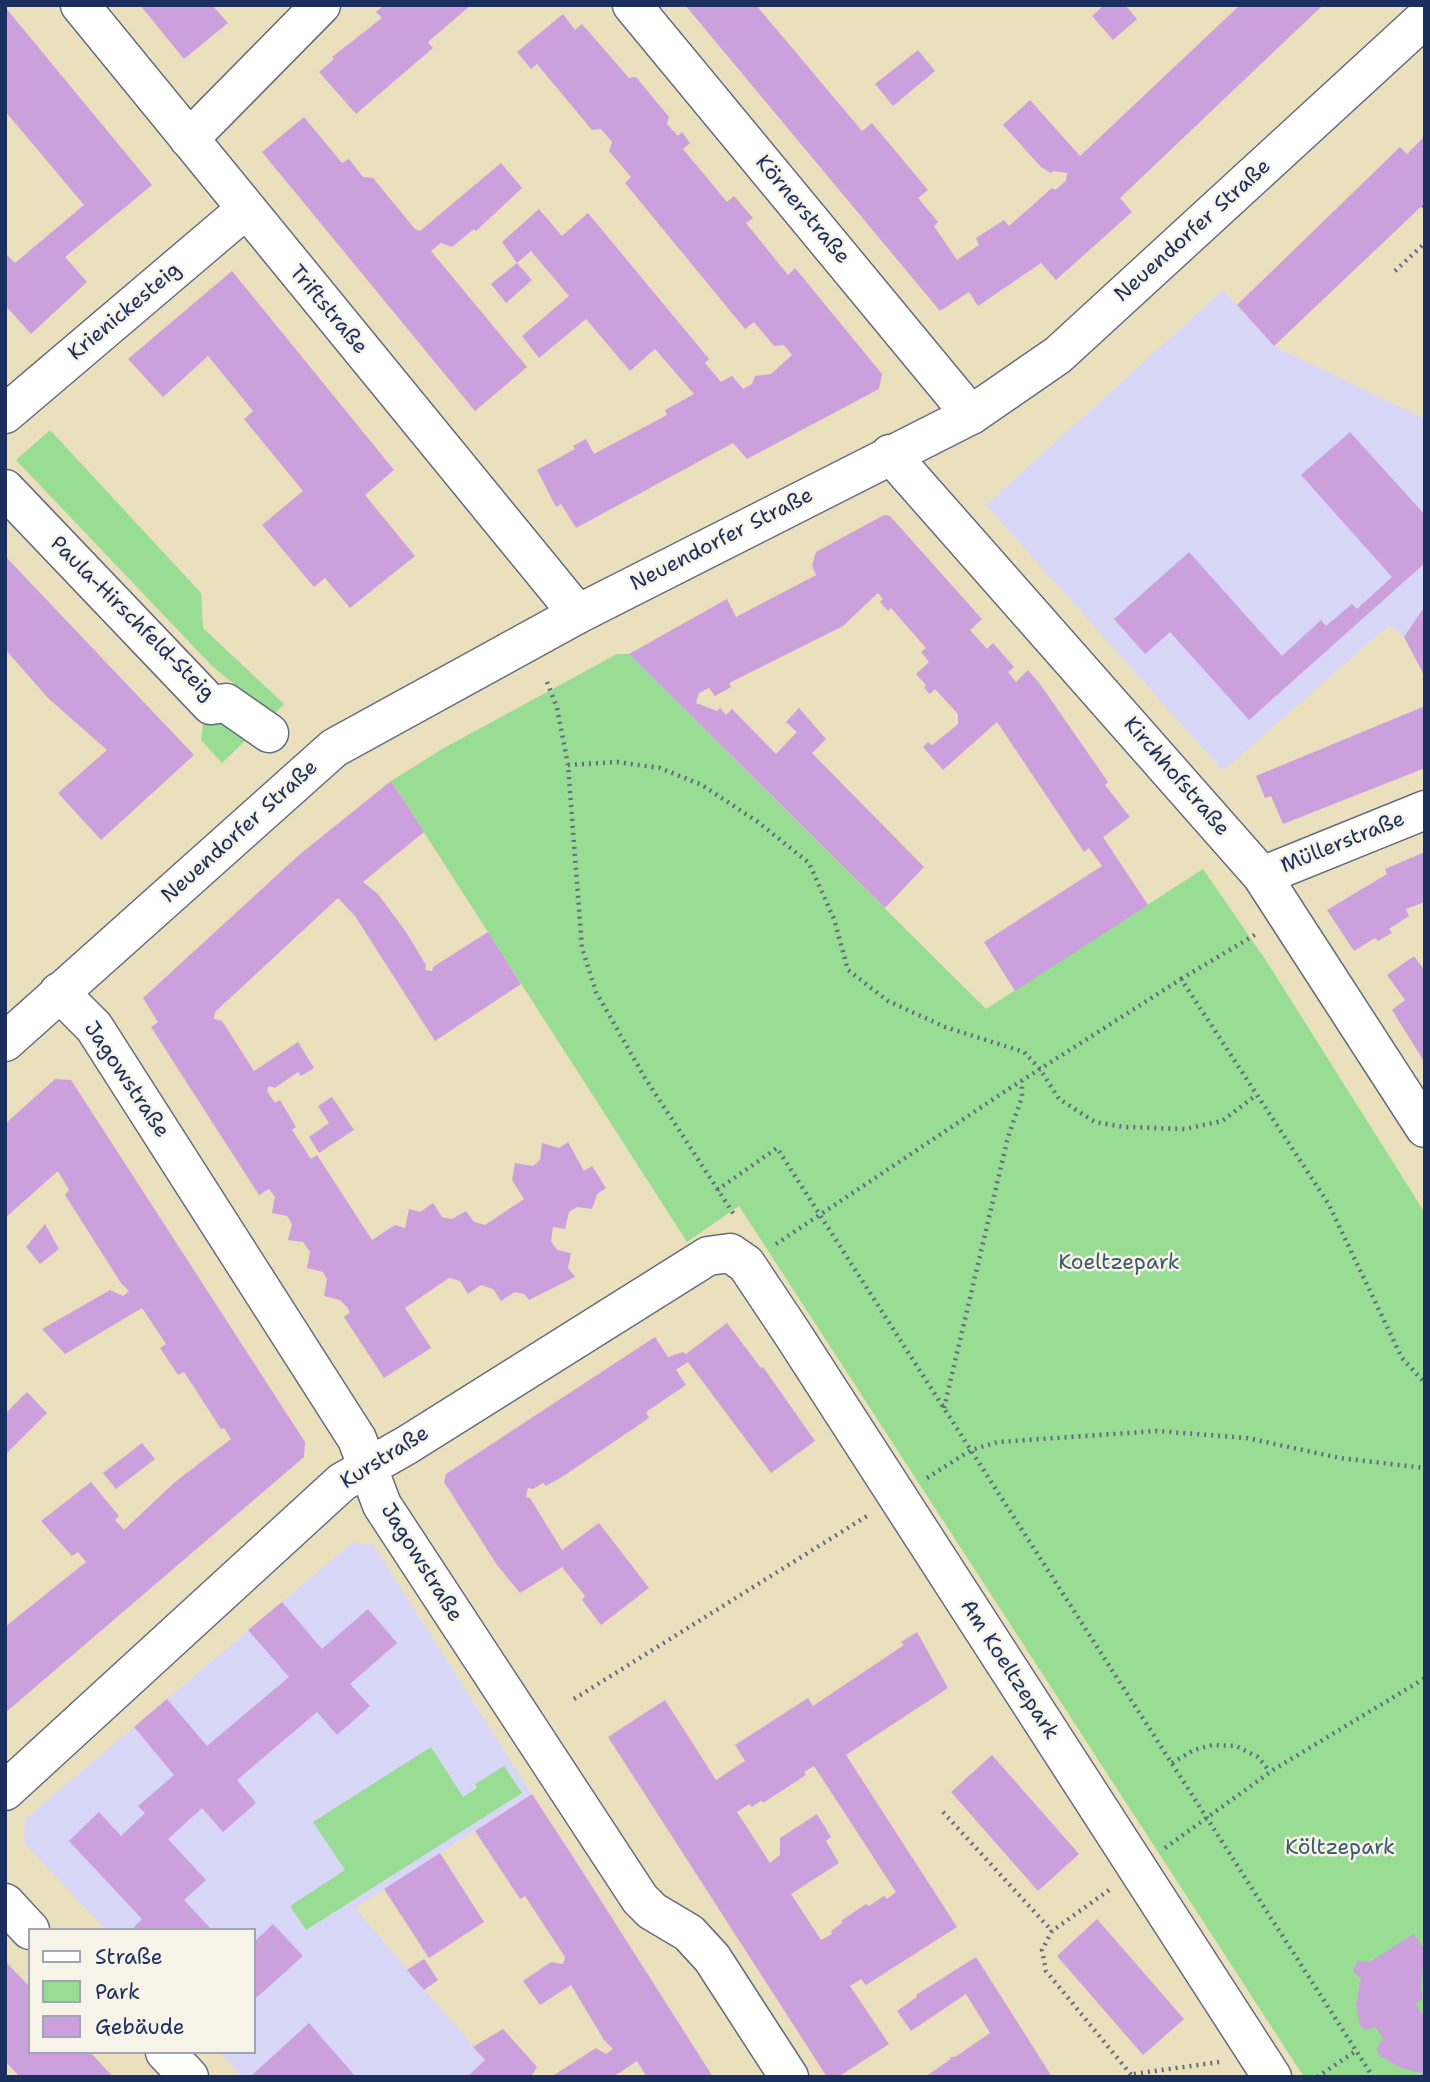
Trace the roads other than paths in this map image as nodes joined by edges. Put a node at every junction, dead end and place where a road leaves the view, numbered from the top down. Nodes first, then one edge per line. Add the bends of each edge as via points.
1 (80, 5) edge
2 (321, 5) edge
3 (632, 5) edge
4 (1425, 18) edge
5 (189, 139) junction
6 (245, 210) junction
7 (5, 414) edge
8 (971, 415) junction
9 (890, 454) junction
10 (5, 489) edge
11 (578, 614) junction
12 (269, 733) dead end
13 (1425, 810) edge
14 (1262, 876) junction
15 (59, 992) junction
16 (5, 1042) edge
17 (1425, 1128) edge
18 (759, 1256) joint
19 (368, 1467) junction
20 (5, 1791) edge
21 (5, 1903) edge
22 (28, 1928) edge
23 (167, 2054) edge
24 (189, 2077) edge
25 (789, 2077) edge
26 (1272, 2077) edge

1 - 5 street, Triftstraße
2 - 5 street
3 - 8 street, Körnerstraße
4 - 8 street, Neuendorfer Straße via 1058,355
5 - 6 street, Triftstraße
6 - 7 street, Krienickesteig
6 - 11 street, Triftstraße
8 - 9 street, Neuendorfer Straße
9 - 11 street, Neuendorfer Straße
9 - 14 street, Kirchhofstraße
10 - 12 street, Paula-Hirschfeld-Steig via 211,705 226,704
11 - 15 street, Neuendorfer Straße via 334,748
13 - 14 street, Müllerstraße
14 - 17 street, Kirchhofstraße
15 - 16 street, Neuendorfer Straße
15 - 19 street, Jagowstraße via 94,1027 357,1439
18 - 19 street, Kurstraße via 708,1256
18 - 26 street, Am Koeltzepark
19 - 20 street, Kurstraße via 342,1482
19 - 25 street, Jagowstraße via 382,1505 640,1899 689,1933 712,1958
21 - 22 street
23 - 24 street

